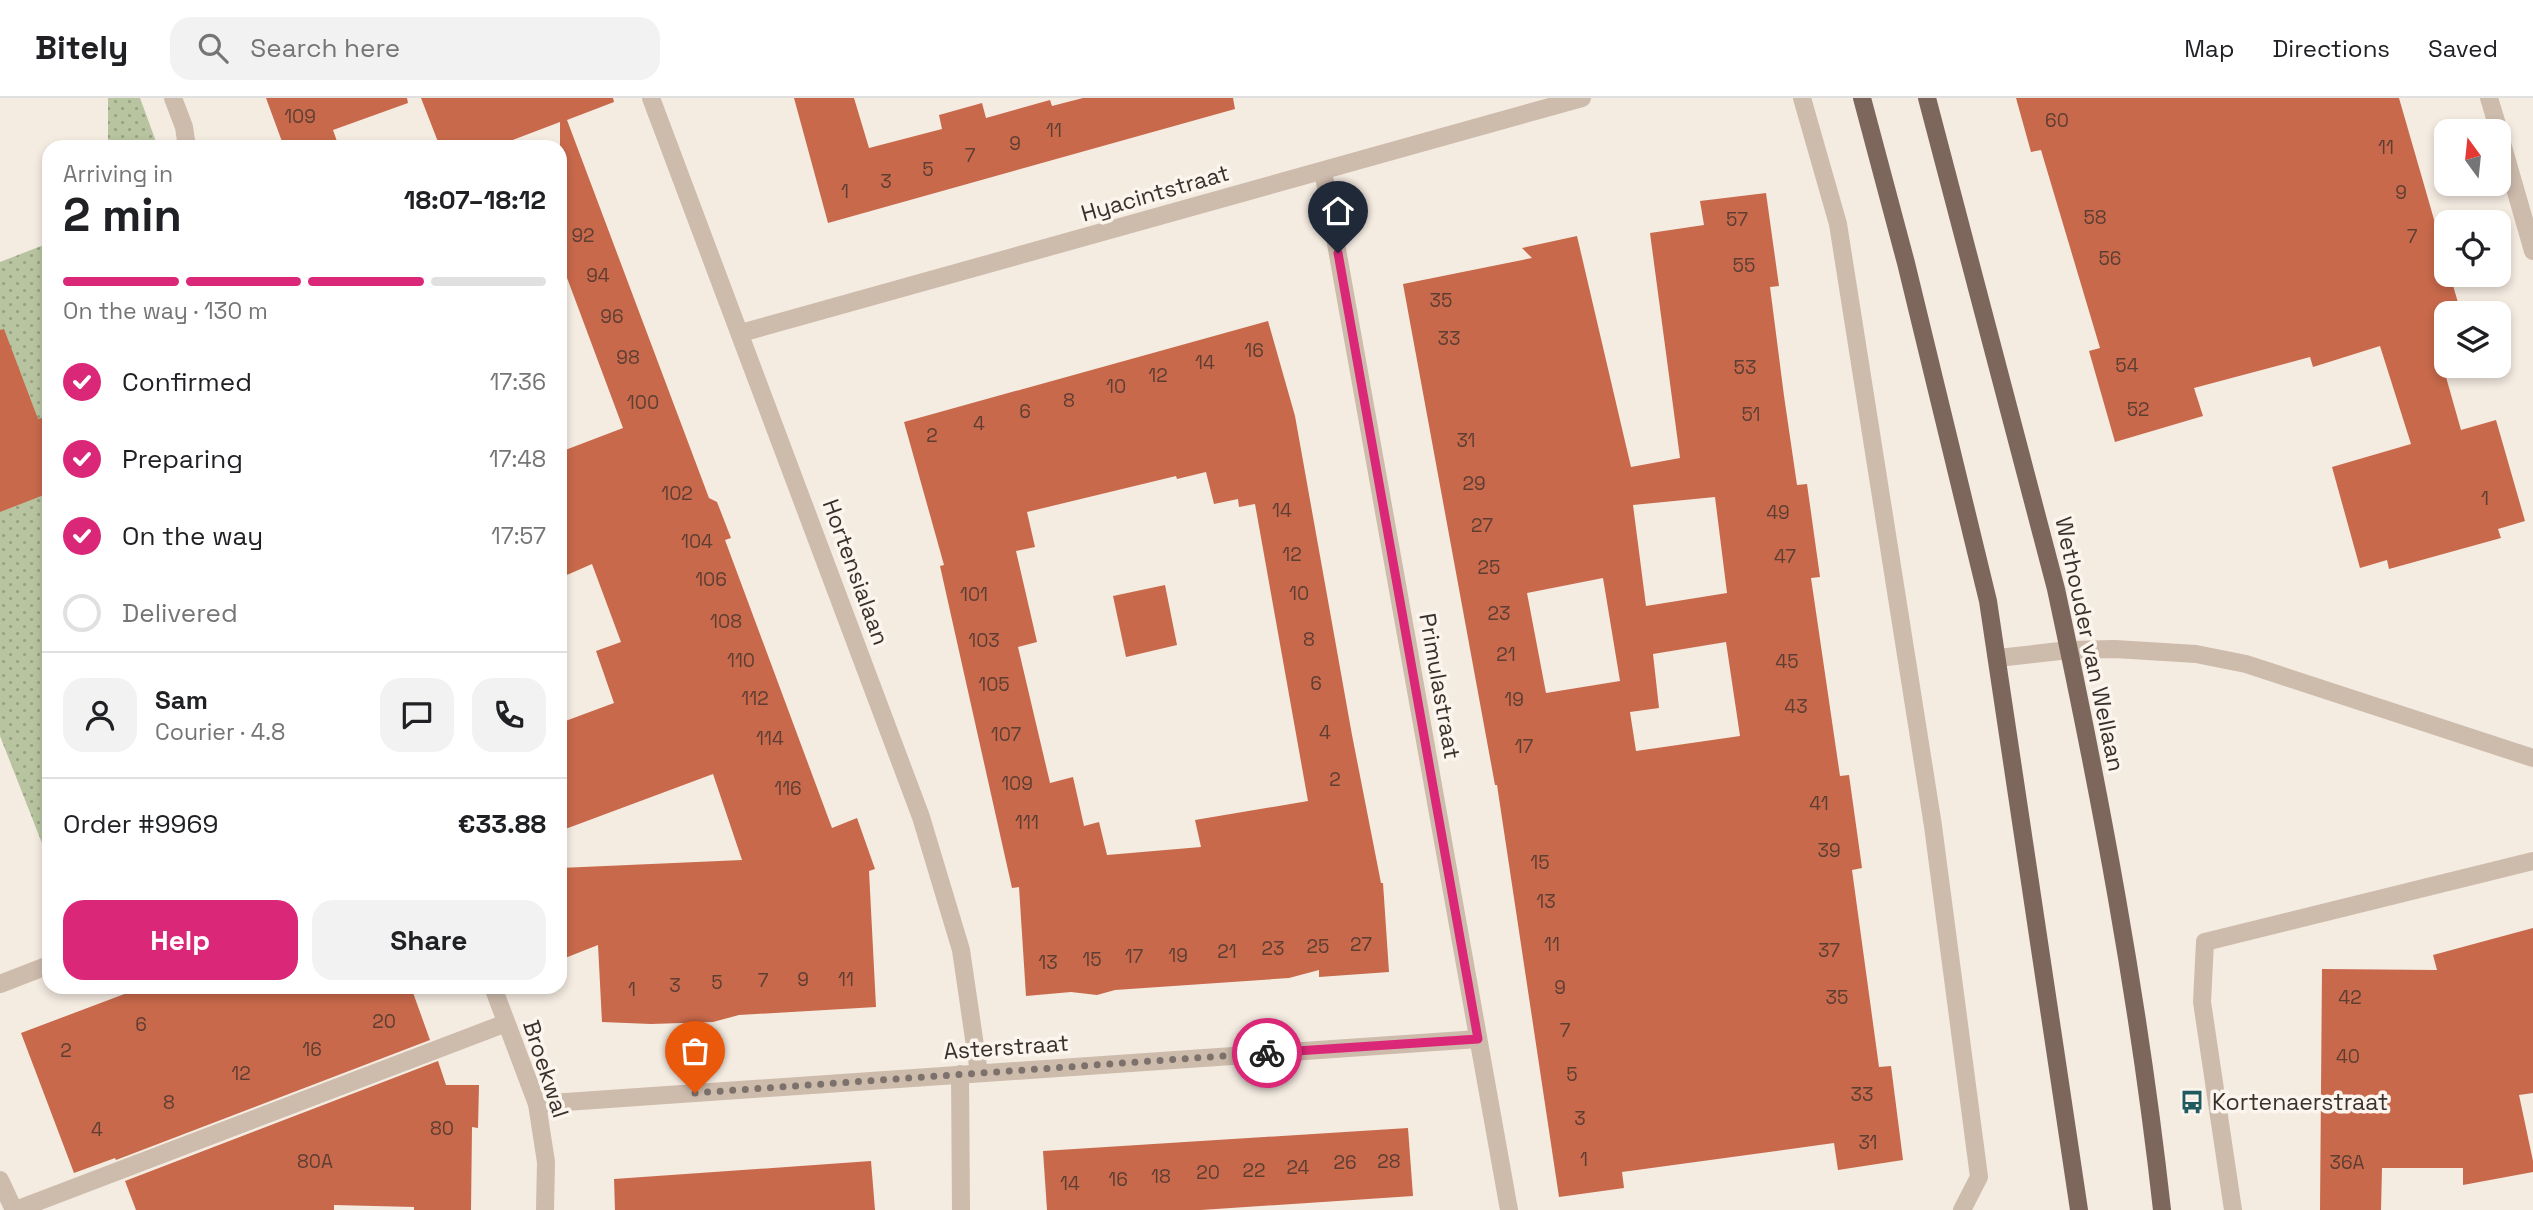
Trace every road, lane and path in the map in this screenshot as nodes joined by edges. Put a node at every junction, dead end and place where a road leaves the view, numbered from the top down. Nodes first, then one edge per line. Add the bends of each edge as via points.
1 (173, 98) edge
2 (651, 98) edge
3 (1582, 98) edge
4 (1802, 98) edge
5 (1862, 98) edge
6 (1927, 98) edge
7 (2489, 98) edge
8 (2495, 119) edge
9 (186, 140) edge
10 (1323, 171) junction
11 (2511, 174) edge
12 (2533, 251) edge
13 (741, 333) junction
14 (2069, 650) junction
15 (1997, 657) junction
16 (2533, 758) edge
17 (2533, 861) edge
18 (42, 968) edge
19 (0, 984) edge
20 (496, 994) edge
21 (506, 1023) junction
22 (1478, 1039) junction
23 (979, 1073) junction
24 (960, 1074) junction
25 (537, 1104) junction
26 (0, 1180) edge
27 (15, 1210) edge
28 (545, 1210) edge
29 (961, 1210) edge
30 (1509, 1210) edge
31 (1962, 1210) edge
32 (2079, 1210) edge
33 (2162, 1210) edge
34 (2233, 1210) edge

1 - 9 street
2 - 13 street, Hortensialaan
3 - 10 street, Hyacintstraat
4 - 31 street via 1838,224 1933,826 1979,1177
5 - 15 main road via 1981,565
6 - 14 main road, Wethouder van Wellaan
7 - 8 street
10 - 13 street, Hyacintstraat
10 - 22 street, Primulastraat
11 - 12 street
13 - 23 street, Hortensialaan via 921,817 961,950
14 - 15 street
14 - 16 street via 2196,654 2246,664
14 - 33 main road, Wethouder van Wellaan via 2131,985
15 - 32 main road
17 - 34 street via 2205,942 2202,1002
18 - 19 street
20 - 21 street, Broekwal
21 - 25 street, Broekwal
21 - 27 street
22 - 23 street, Asterstraat
22 - 30 street, Primulastraat
23 - 24 street, Asterstraat
24 - 25 street, Asterstraat
24 - 29 street
25 - 28 street, Broekwal via 545,1161
26 - 27 street

